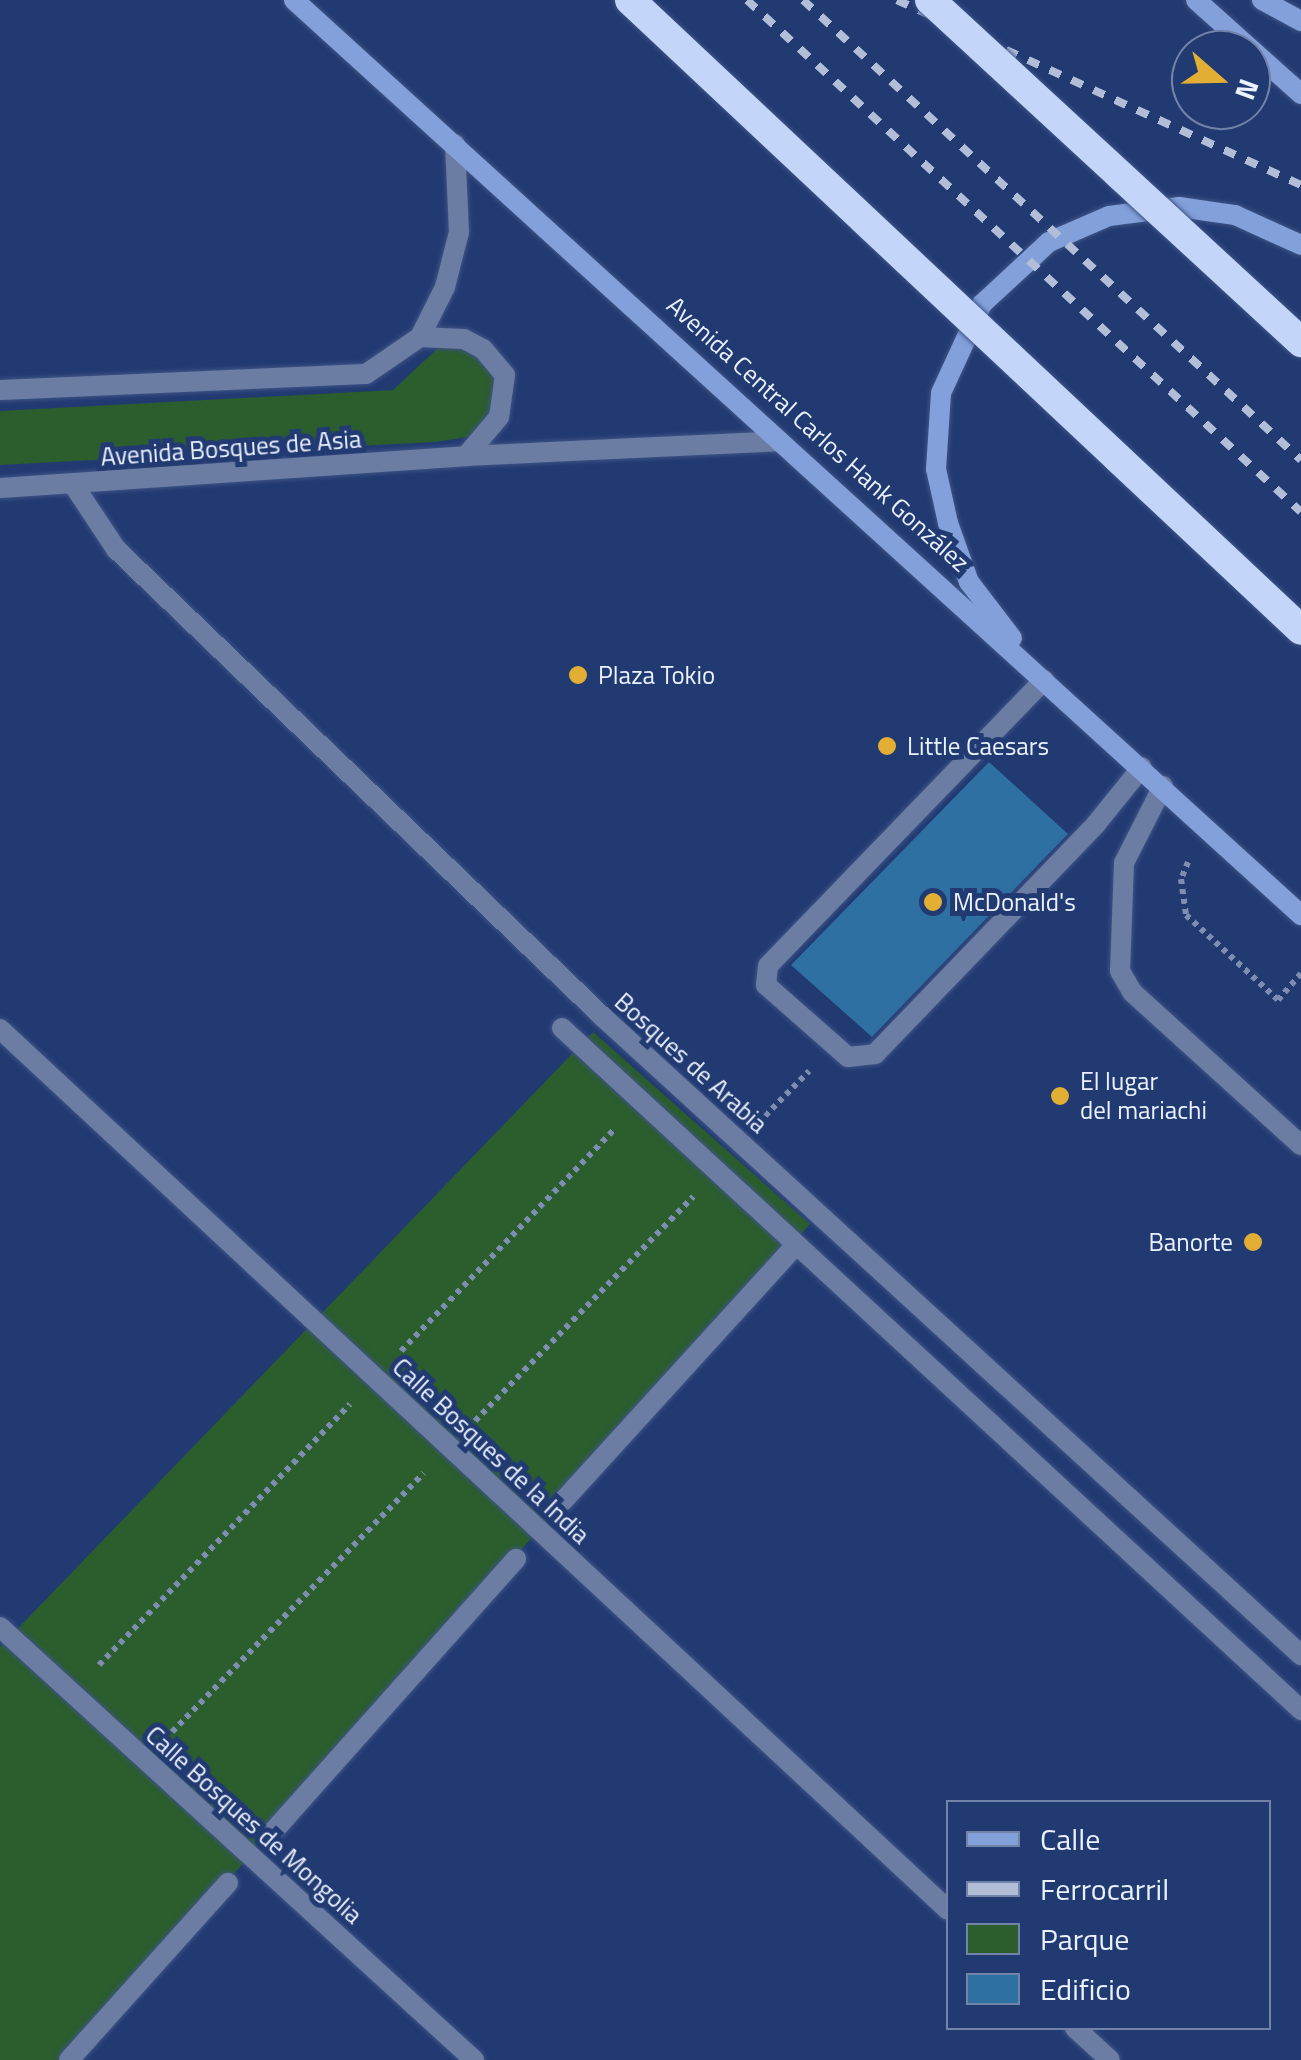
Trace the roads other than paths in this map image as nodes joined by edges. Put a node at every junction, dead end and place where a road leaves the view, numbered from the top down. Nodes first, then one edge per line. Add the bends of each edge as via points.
1 (294, 0) edge
2 (630, 0) edge
3 (930, 0) edge
4 (1196, 0) edge
5 (1262, 0) edge
6 (1301, 21) edge
7 (1301, 94) edge
8 (455, 144) junction
9 (1301, 245) edge
10 (420, 337) junction
11 (1301, 342) edge
12 (0, 390) edge
13 (780, 441) junction
14 (466, 456) junction
15 (72, 484) junction
16 (0, 488) edge
17 (1301, 630) edge
18 (1044, 680) junction
19 (1142, 767) junction
20 (1163, 786) junction
21 (1301, 915) edge
22 (562, 1028) dead end
23 (0, 1029) edge
24 (1301, 1145) edge
25 (796, 1246) junction
26 (564, 1501) dead end
27 (516, 1559) dead end
28 (0, 1628) edge
29 (1301, 1654) edge
30 (1301, 1710) edge
31 (270, 1835) dead end
32 (228, 1882) dead end
33 (946, 1908) edge
34 (1078, 2030) edge
35 (70, 2060) edge
36 (474, 2060) edge
37 (1110, 2060) edge

1 - 8 main road, Avenida Central Carlos Hank González
2 - 17 highway, bridge
3 - 11 highway, bridge
4 - 7 main road
5 - 6 main road
8 - 10 street via 459,232 445,287
8 - 13 main road, Avenida Central Carlos Hank González
9 - 18 main road via 1216,212 1179,207 1109,216 1049,242 982,304 941,394 936,468 969,582
10 - 12 street via 366,374
10 - 14 street via 464,339 483,348 505,375 499,417
13 - 14 street, Avenida Bosques de Asia
13 - 18 main road, Avenida Central Carlos Hank González
14 - 15 street, Avenida Bosques de Asia
15 - 16 street, Avenida Bosques de Asia
15 - 29 street, Bosques de Arabia via 116,549 603,1017
18 - 19 main road, Avenida Central Carlos Hank González
18 - 19 street via 768,966 766,985 848,1057 874,1054 1096,824
19 - 20 main road, Avenida Central Carlos Hank González
20 - 21 main road, Avenida Central Carlos Hank González
20 - 24 street via 1124,863 1120,972 1132,992
22 - 25 street
23 - 33 street, Calle Bosques de la India
25 - 26 street
25 - 30 street
27 - 31 street
28 - 36 street, Calle Bosques de Mongolia
32 - 35 street
34 - 37 street

